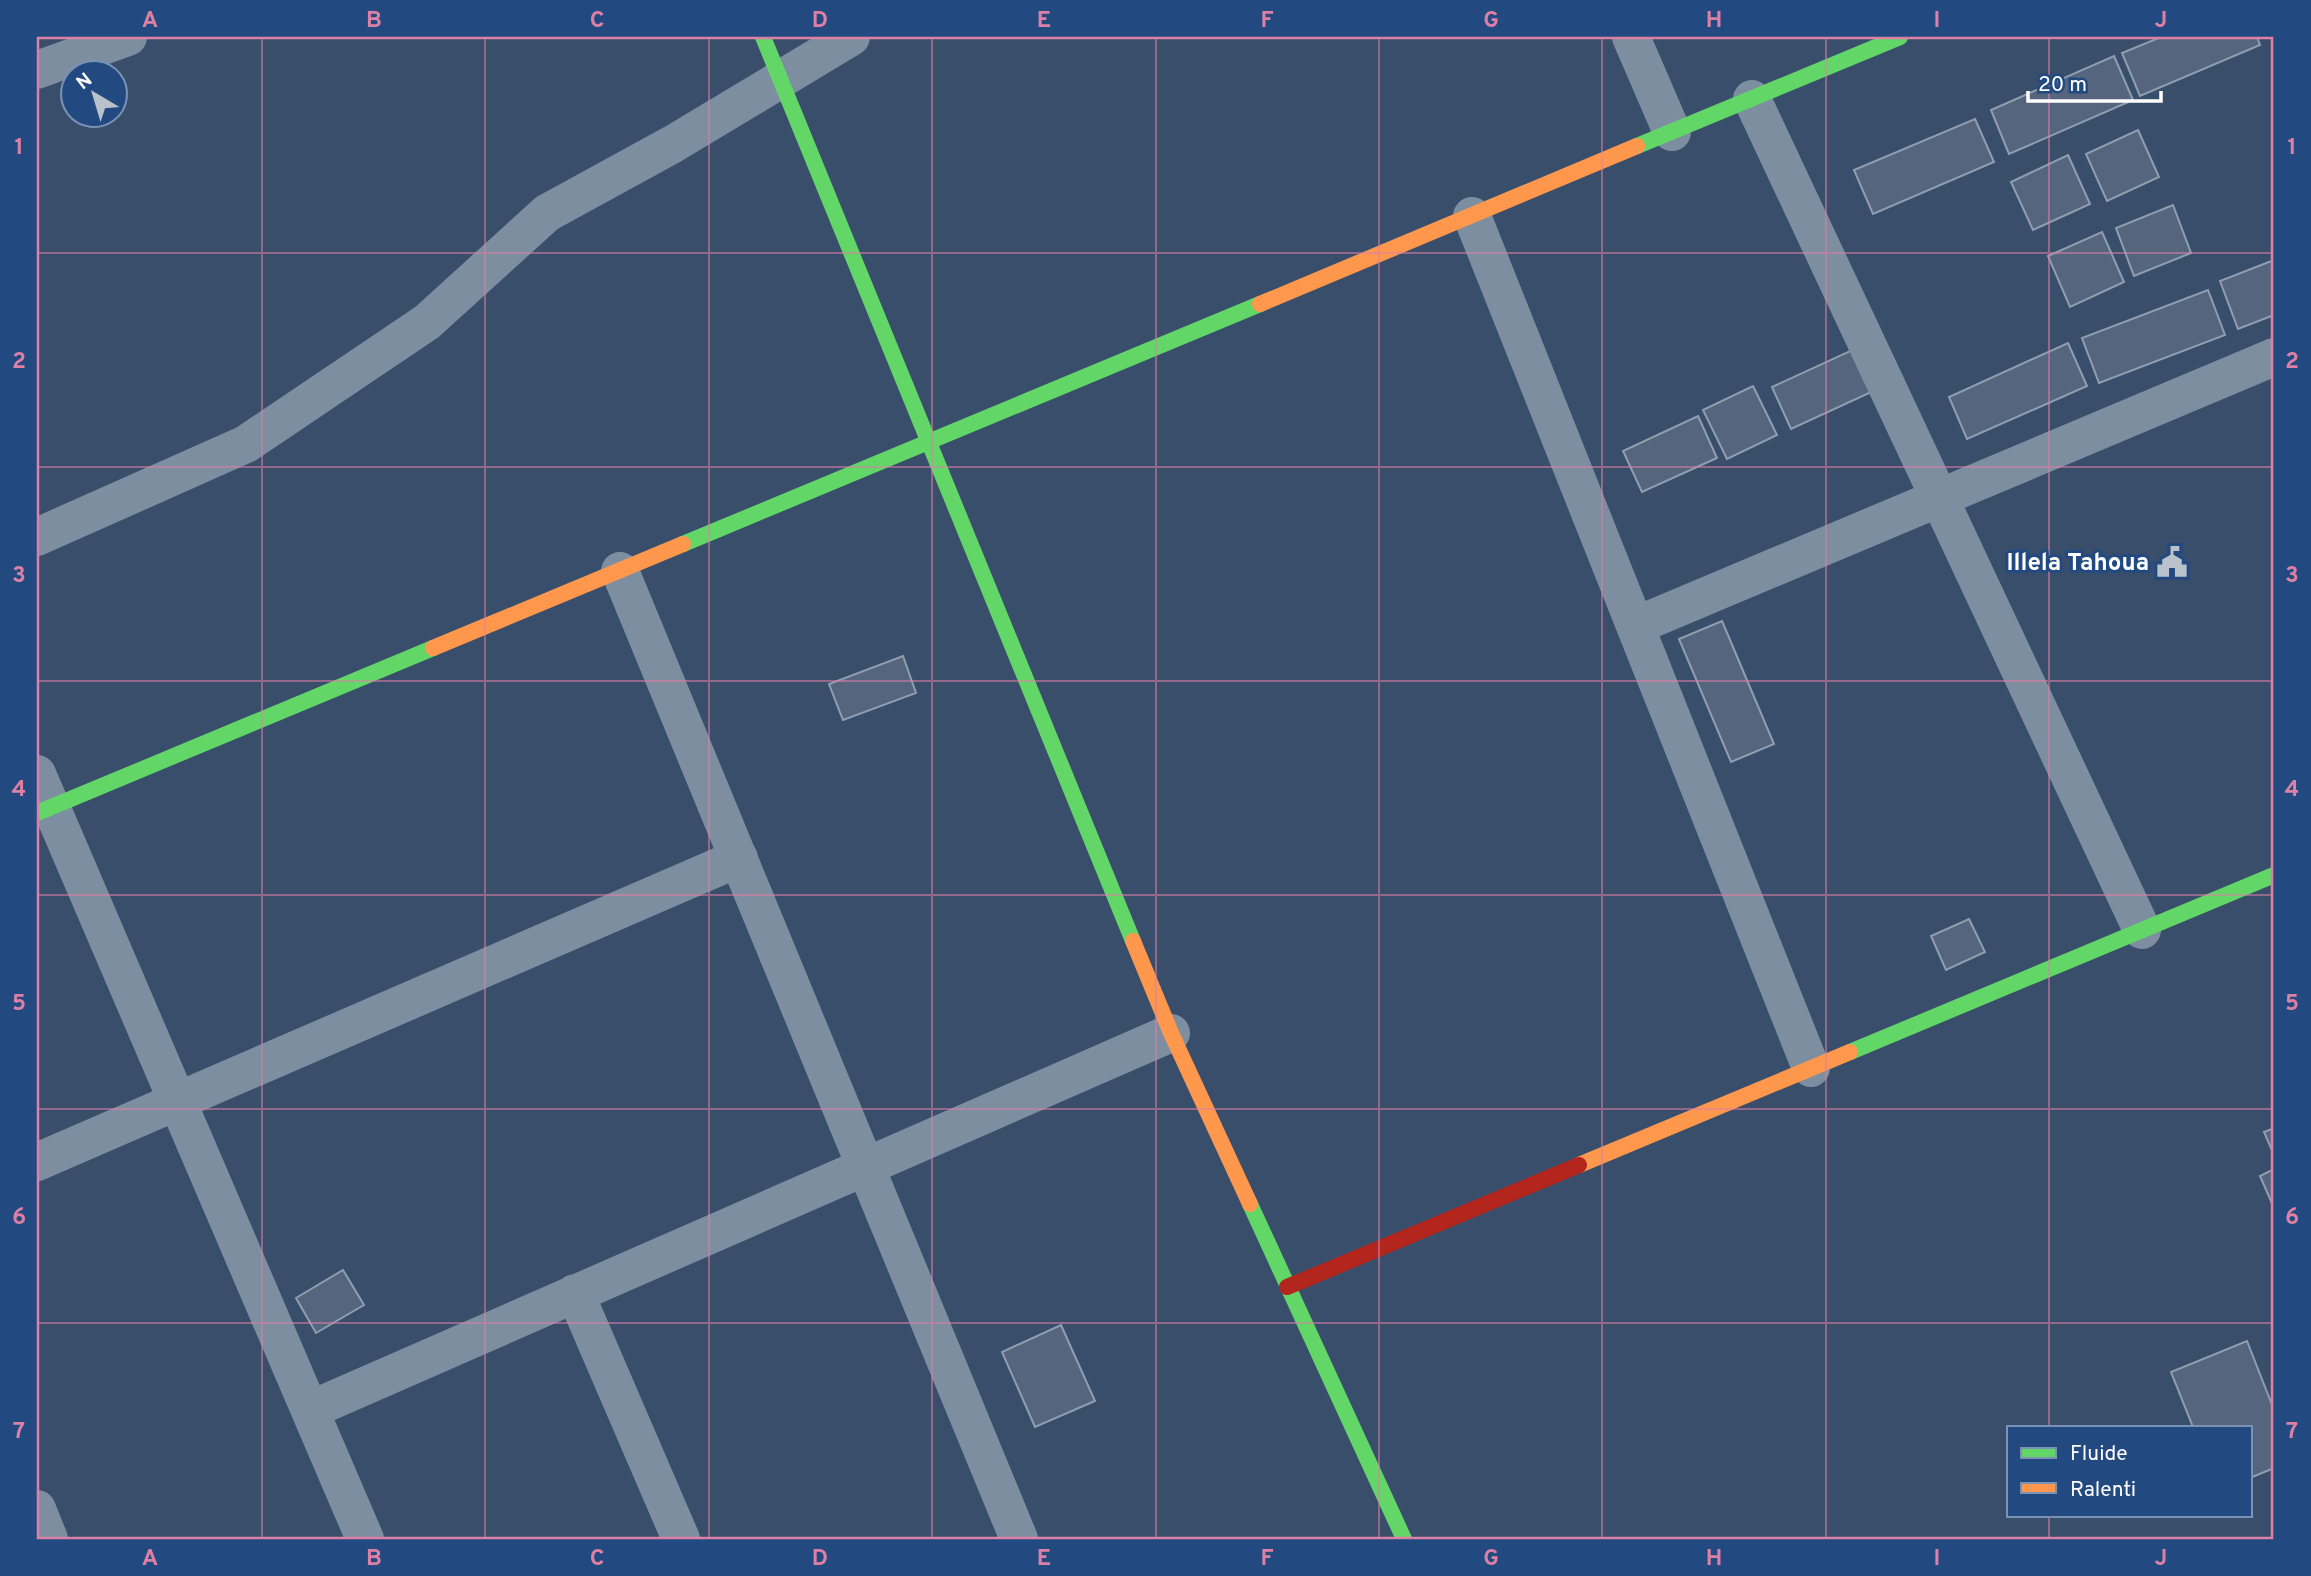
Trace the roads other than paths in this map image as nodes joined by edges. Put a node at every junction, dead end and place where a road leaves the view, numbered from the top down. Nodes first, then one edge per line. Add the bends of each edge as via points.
1 (128, 37) edge
2 (763, 37) edge
3 (851, 37) edge
4 (1631, 37) edge
5 (1900, 37) edge
6 (37, 70) edge
7 (781, 80) junction
8 (1752, 99) junction
9 (1672, 132) junction
10 (1472, 216) junction
11 (2274, 357) edge
12 (930, 442) junction
13 (1940, 498) junction
14 (37, 537) edge
15 (620, 571) junction
16 (1635, 626) junction
17 (42, 798) edge
18 (739, 858) junction
19 (2274, 875) edge
20 (2142, 930) junction
21 (1171, 1033) junction
22 (1811, 1068) junction
23 (177, 1101) junction
24 (37, 1162) edge
25 (865, 1166) junction
26 (1287, 1287) junction
27 (575, 1293) junction
28 (310, 1410) junction
29 (37, 1509) edge
30 (49, 1539) edge
31 (365, 1539) edge
32 (681, 1539) edge
33 (1019, 1539) edge
34 (1404, 1539) edge

1 - 6 street
2 - 7 street
3 - 7 street
4 - 9 street
5 - 8 street
7 - 12 street
7 - 14 street via 547,213 428,322 246,444
8 - 9 street
8 - 13 street
9 - 10 street
10 - 12 street
10 - 16 street
11 - 13 street
12 - 15 street
12 - 21 street
13 - 16 street
13 - 20 street
15 - 17 street
15 - 18 street
16 - 22 street
17 - 23 street
18 - 23 street
18 - 25 street
19 - 20 street
20 - 22 street
21 - 25 street
21 - 26 street
22 - 26 street
23 - 24 street
23 - 28 street
25 - 27 street
25 - 33 street
26 - 34 street
27 - 28 street
27 - 32 street
28 - 31 street
29 - 30 street

